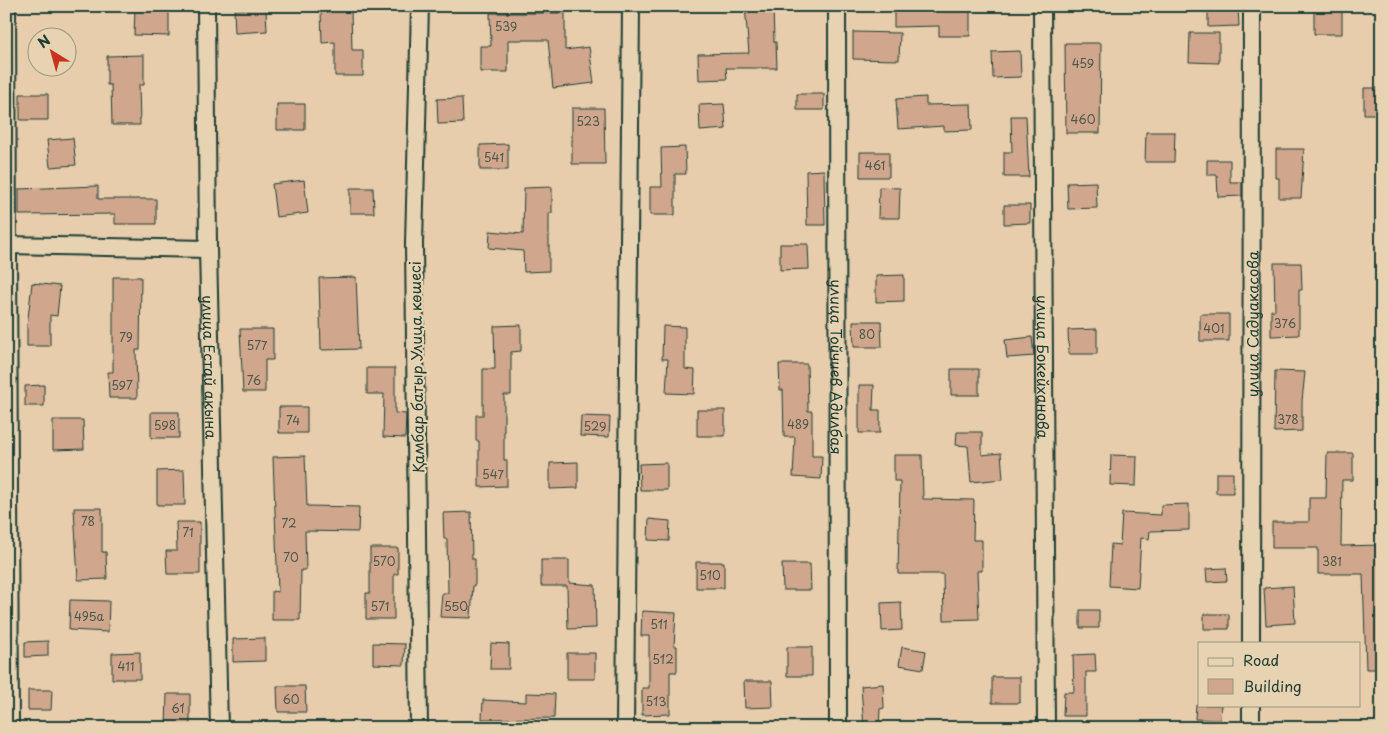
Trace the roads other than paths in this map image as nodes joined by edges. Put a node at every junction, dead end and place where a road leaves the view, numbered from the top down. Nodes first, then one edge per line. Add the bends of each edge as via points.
1 (7, 6) edge
2 (206, 6) edge
3 (420, 6) edge
4 (632, 6) edge
5 (837, 6) edge
6 (1042, 6) edge
7 (1252, 6) edge
8 (7, 245) edge
9 (208, 249) junction
10 (1251, 642) edge
11 (1251, 706) edge
12 (10, 728) edge
13 (218, 728) edge
14 (419, 728) edge
15 (625, 728) edge
16 (838, 728) edge
17 (1046, 728) edge
18 (1251, 728) edge

1 - 8 street
2 - 9 street, улица Естай акына
3 - 14 street, Қамбар батыр Улица көшесі via 414,242
4 - 15 street
5 - 16 street, улица Тойчиев Адилбая
6 - 17 street, улица Бокейханова
7 - 10 street, улица Садуакасова
8 - 9 street
8 - 12 street
9 - 13 street, улица Естай акына
11 - 18 street

